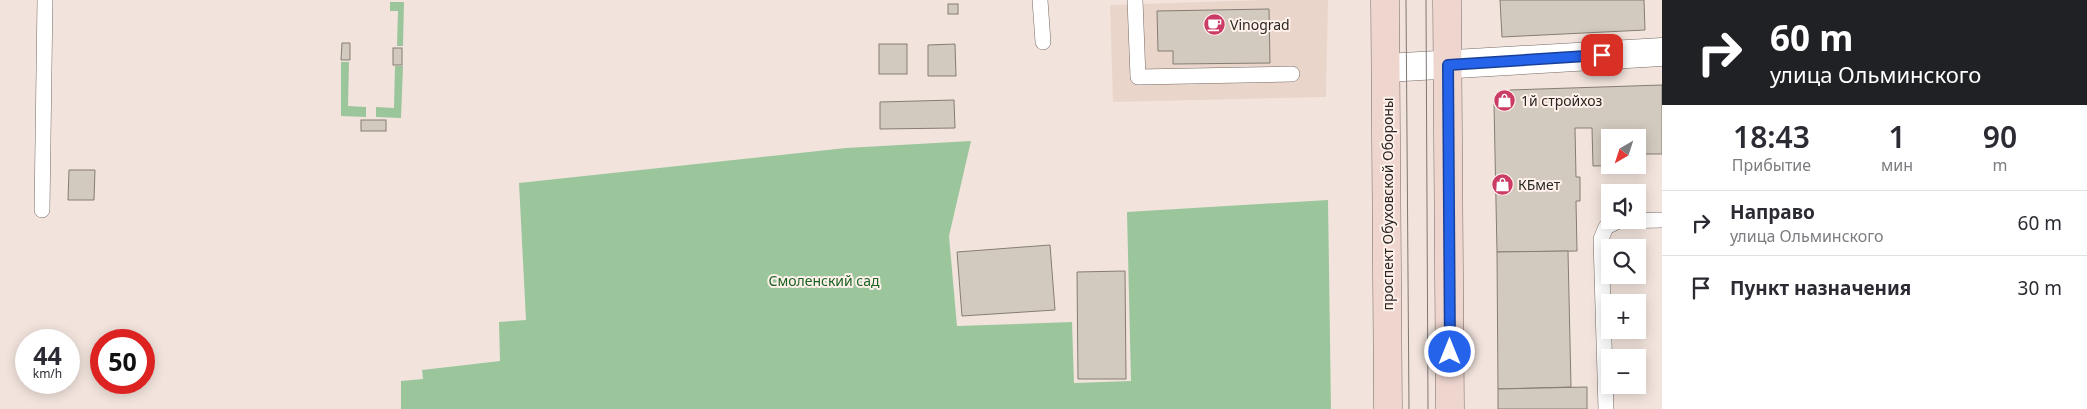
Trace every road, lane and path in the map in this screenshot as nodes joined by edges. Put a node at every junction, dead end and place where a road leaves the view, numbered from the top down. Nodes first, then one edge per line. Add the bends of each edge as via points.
1 (45, 0) edge
2 (1040, 0) edge
3 (1136, 0) edge
4 (1385, 0) edge
5 (1447, 0) edge
6 (1043, 42) dead end
7 (1662, 52) edge
8 (1448, 65) junction
9 (1386, 68) junction
10 (1292, 74) dead end
11 (42, 210) dead end
12 (1662, 220) edge
13 (1388, 409) edge
14 (1450, 409) edge
15 (1606, 409) edge

1 - 11 lane
2 - 6 lane
3 - 10 lane via 1138,77
4 - 9 main road, проспект Обуховской Обороны
5 - 8 main road
7 - 8 street
8 - 9 street
8 - 14 main road
9 - 13 main road, проспект Обуховской Обороны
12 - 15 lane via 1618,221 1606,226 1601,238

